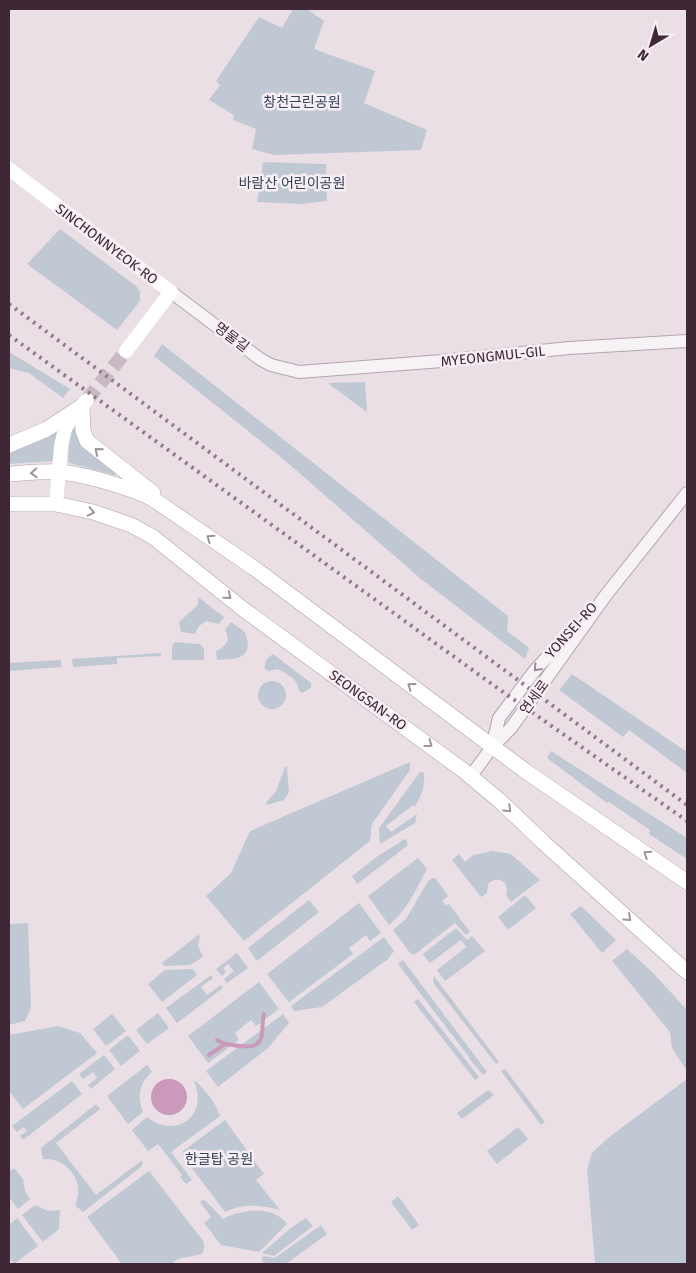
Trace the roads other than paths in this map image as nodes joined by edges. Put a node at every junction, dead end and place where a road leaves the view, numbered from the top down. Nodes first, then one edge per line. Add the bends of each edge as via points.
1 (9, 169) edge
2 (171, 292) junction
3 (687, 341) edge
4 (126, 351) tunnel mouth
5 (85, 403) junction
6 (9, 432) edge
7 (41, 432) junction
8 (9, 445) edge
9 (60, 472) junction
10 (9, 474) edge
11 (687, 493) edge
12 (9, 504) edge
13 (56, 504) junction
14 (191, 525) junction
15 (492, 747) junction
16 (471, 776) junction
17 (687, 882) edge
18 (687, 972) edge

1 - 2 main road, SINCHONNYEOK-RO
2 - 3 street, 명물길 via 260,358 299,372
2 - 4 main road, SINCHONNYEOK-RO
5 - 7 main road
5 - 9 main road via 65,429
14 -> 5 main road via 87,441 83,431
6 - 7 main road
7 - 8 main road
9 -> 10 main road
9 - 13 main road
9 - 14 main road via 145,495
11 - 15 street, YONSEI-RO via 606,595 591,606 530,676 499,718
12 - 13 main road, SEONGSAN-RO
13 -> 16 main road, SEONGSAN-RO via 109,517 153,537 243,609
15 -> 14 main road via 254,568
15 - 16 street, YONSEI-RO
17 -> 15 main road
16 -> 18 main road, SEONGSAN-RO

